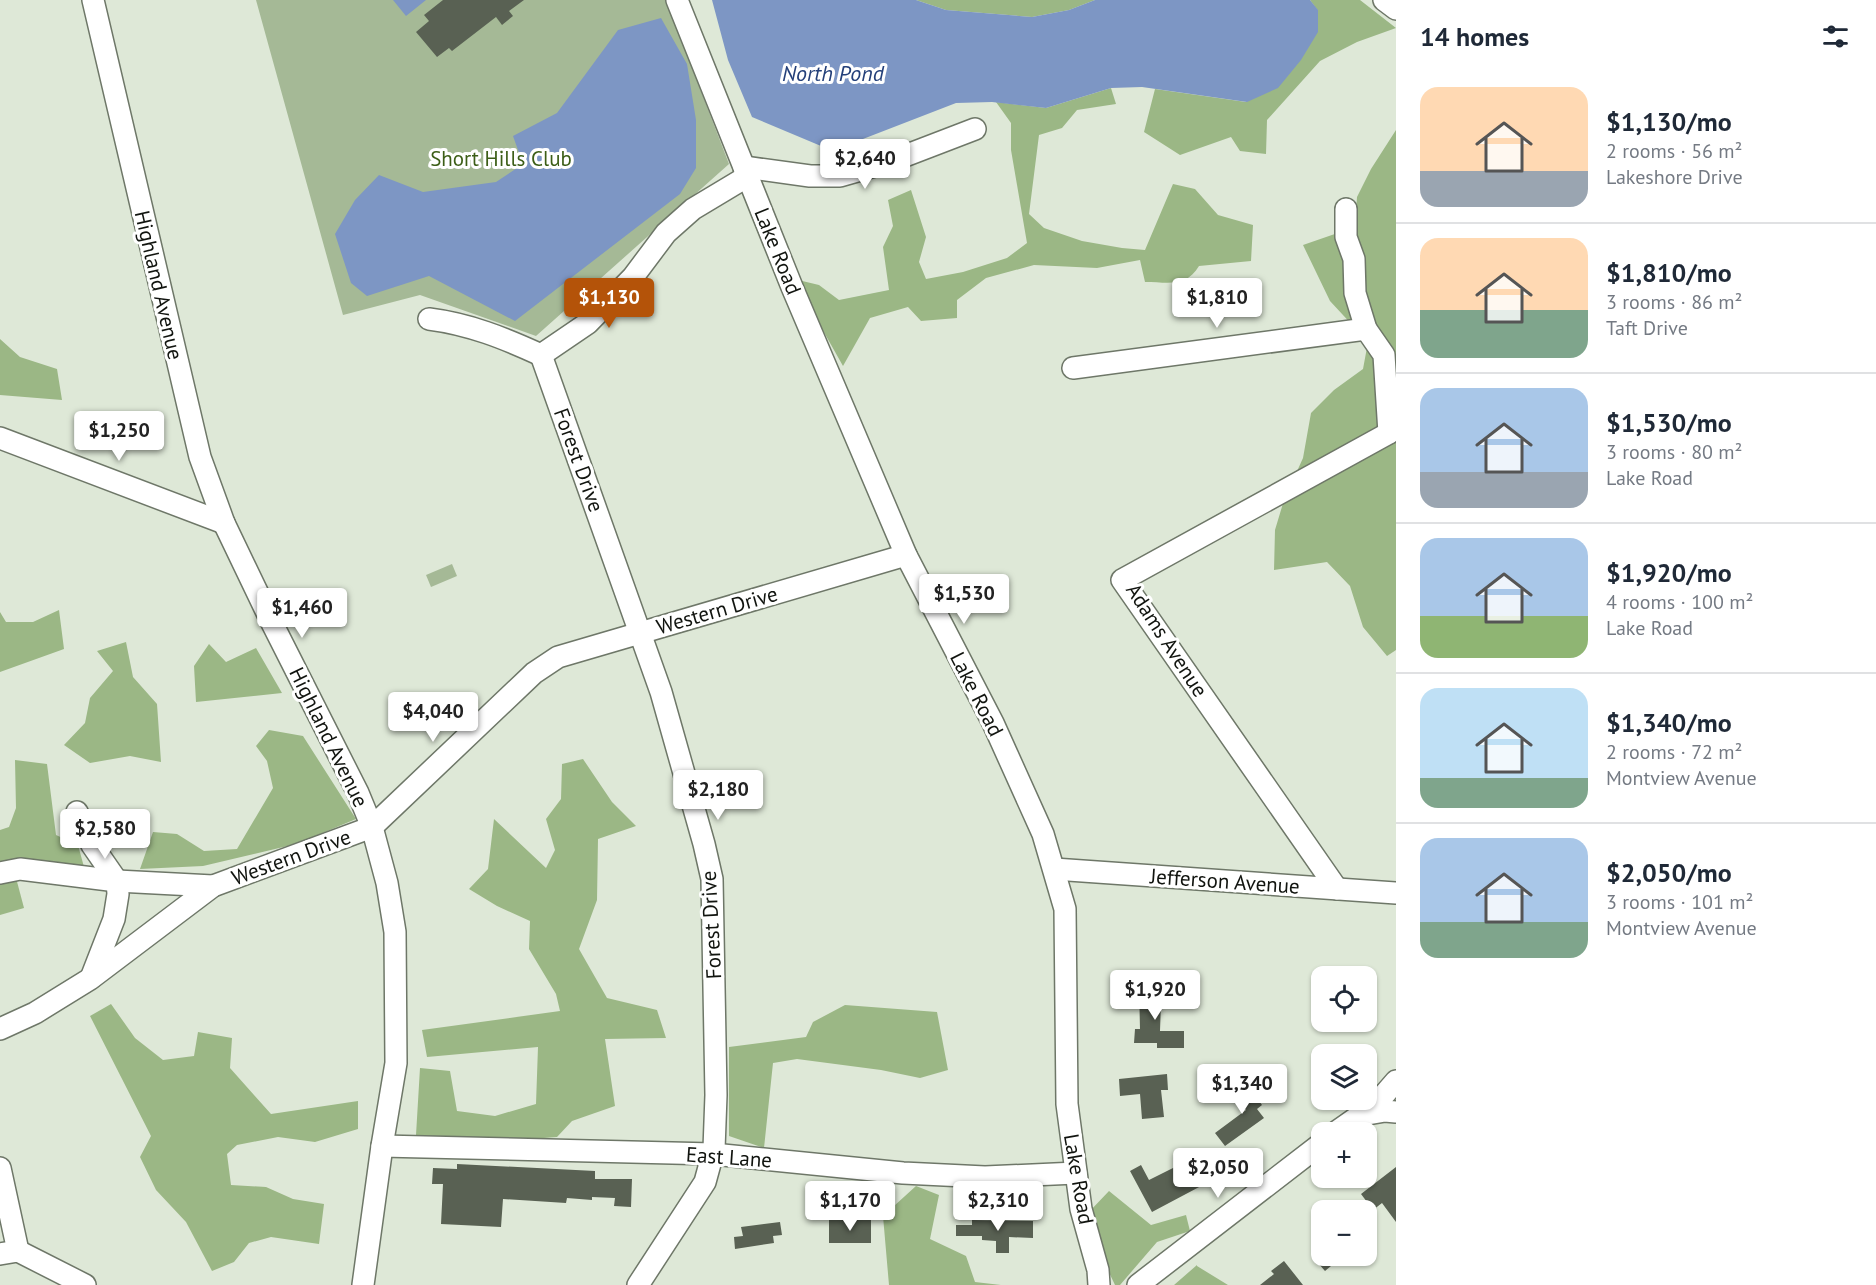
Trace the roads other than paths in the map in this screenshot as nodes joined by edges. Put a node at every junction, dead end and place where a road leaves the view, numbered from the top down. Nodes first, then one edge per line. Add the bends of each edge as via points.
1 (93, 0) edge
2 (677, 0) edge
3 (1384, 0) edge
4 (1396, 9) edge
5 (975, 129) dead end
6 (746, 171) junction
7 (1346, 209) dead end
8 (429, 319) dead end
9 (1366, 329) junction
10 (541, 356) junction
11 (1073, 368) dead end
12 (1393, 435) edge
13 (0, 438) edge
14 (224, 523) junction
15 (906, 555) junction
16 (640, 632) junction
17 (77, 812) dead end
18 (372, 827) junction
19 (1054, 869) junction
20 (0, 873) edge
21 (117, 881) junction
22 (213, 886) junction
23 (1337, 889) junction
24 (1396, 893) edge
25 (90, 979) junction
26 (0, 1029) edge
27 (1396, 1081) edge
28 (1396, 1112) edge
29 (1350, 1122) edge
30 (1353, 1122) edge
31 (382, 1146) junction
32 (1311, 1151) edge
33 (713, 1154) junction
34 (0, 1168) edge
35 (1076, 1173) junction
36 (9, 1253) edge
37 (85, 1285) edge
38 (363, 1285) edge
39 (638, 1285) edge
40 (1099, 1285) edge
41 (1138, 1285) edge

1 - 14 street, Highland Avenue via 200,457
2 - 6 street, Lake Road
3 - 4 street
5 - 6 street via 840,176
6 - 10 street via 666,233 633,277 588,323
6 - 15 street, Lake Road
7 - 9 street via 1355,293
8 - 10 street via 483,330
9 - 11 street
9 - 12 street via 1384,355
10 - 16 street, Forest Drive
12 - 23 street, Adams Avenue via 1122,580
13 - 14 street
14 - 18 street, Highland Avenue
15 - 16 street, Western Drive
15 - 19 street, Lake Road via 993,723 1043,834
16 - 18 street, Western Drive via 558,657 534,673
16 - 33 street, Forest Drive via 712,879 716,1095
17 - 21 street via 92,844
18 - 22 street, Western Drive
18 - 31 street, Highland Avenue via 387,883 394,932 396,1063
19 - 23 street, Jefferson Avenue
19 - 35 street, Lake Road via 1065,909 1067,1104
20 - 21 street via 20,869
21 - 22 street
21 - 25 street via 114,919
22 - 25 street, Western Drive
23 - 24 street, Jefferson Avenue
25 - 26 street, Western Drive via 35,1013
27 - 29 street via 1376,1104
28 - 30 street via 1372,1112
31 - 33 street, East Lane
31 - 38 street, Highland Avenue
32 - 41 street
33 - 35 street, East Lane via 903,1173 985,1177
33 - 39 street, Forest Drive via 705,1182
34 - 36 street
35 - 40 street, Lake Road
36 - 37 street

